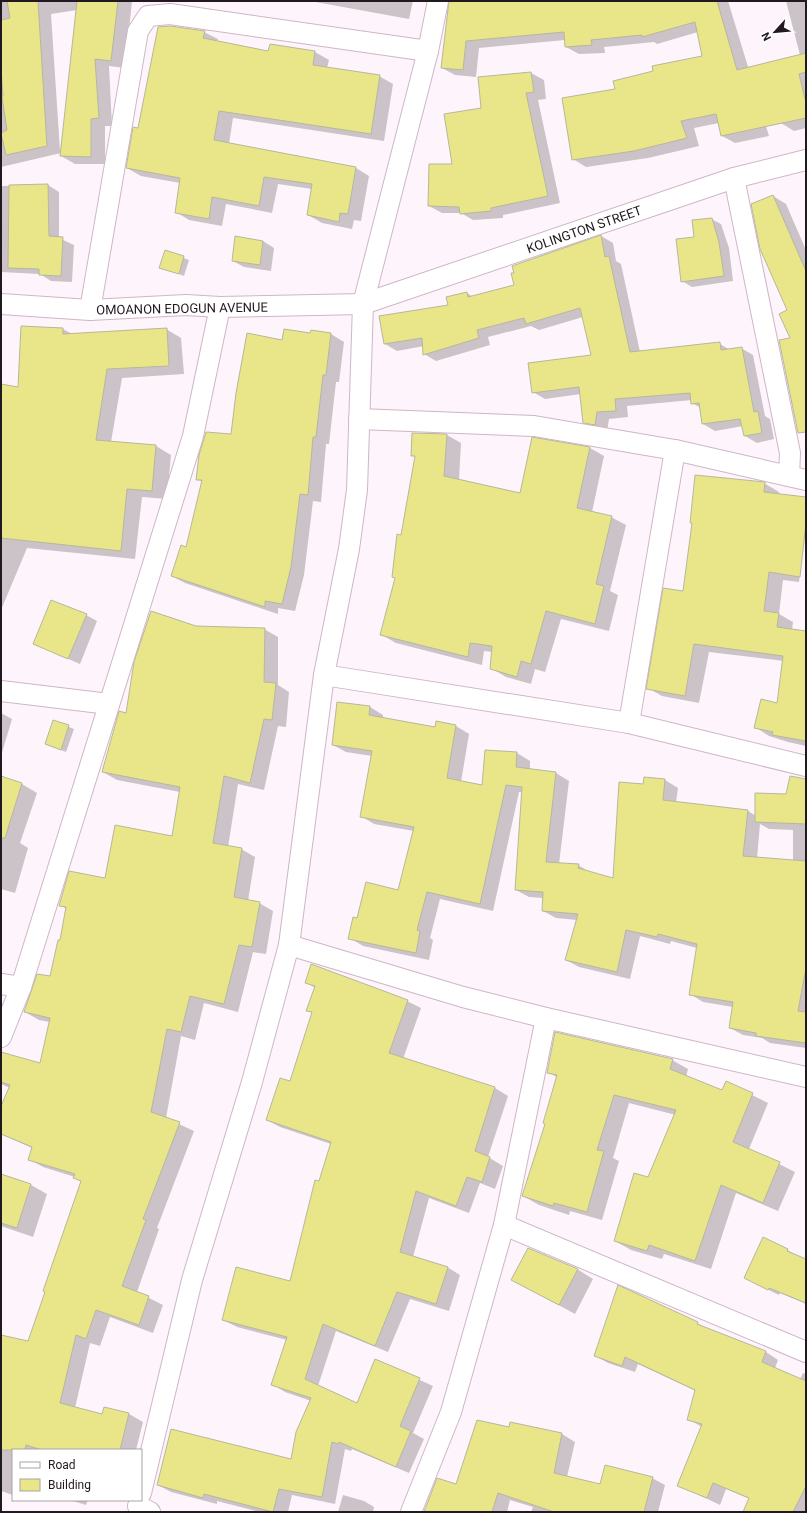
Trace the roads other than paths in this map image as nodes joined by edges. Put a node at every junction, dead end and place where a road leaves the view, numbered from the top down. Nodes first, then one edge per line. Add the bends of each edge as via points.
1 (438, 1) edge
2 (428, 51) junction
3 (806, 160) edge
4 (734, 178) junction
5 (1, 304) edge
6 (362, 304) junction
7 (220, 307) junction
8 (90, 310) junction
9 (359, 419) junction
10 (798, 449) edge
11 (676, 450) junction
12 (798, 478) edge
13 (324, 674) junction
14 (1, 691) edge
15 (109, 704) junction
16 (629, 723) junction
17 (806, 766) edge
18 (289, 945) junction
19 (1, 984) edge
20 (21, 987) junction
21 (546, 1018) junction
22 (1, 1037) edge
23 (806, 1077) edge
24 (504, 1224) junction
25 (806, 1352) edge
26 (142, 1501) edge
27 (411, 1512) edge

1 - 2 street
2 - 6 street
2 - 8 street via 170,14 148,16 138,31
3 - 4 street, KOLINGTON STREET
4 - 6 street, KOLINGTON STREET
4 - 10 street
5 - 8 street, OMOANON EDOGUN AVENUE
6 - 7 street, OMOANON EDOGUN AVENUE
6 - 9 street
7 - 8 street, OMOANON EDOGUN AVENUE via 186,305
7 - 15 street via 193,436
9 - 11 street via 534,426
9 - 13 street via 357,490 349,549
10 - 12 street
11 - 12 street
11 - 16 street
13 - 16 street
13 - 18 street
14 - 15 street
15 - 20 street
16 - 17 street
18 - 21 street via 463,997
18 - 26 street via 252,1082 192,1280
19 - 20 street
20 - 22 street
21 - 23 street
21 - 24 street
24 - 25 street
24 - 27 street via 451,1412

